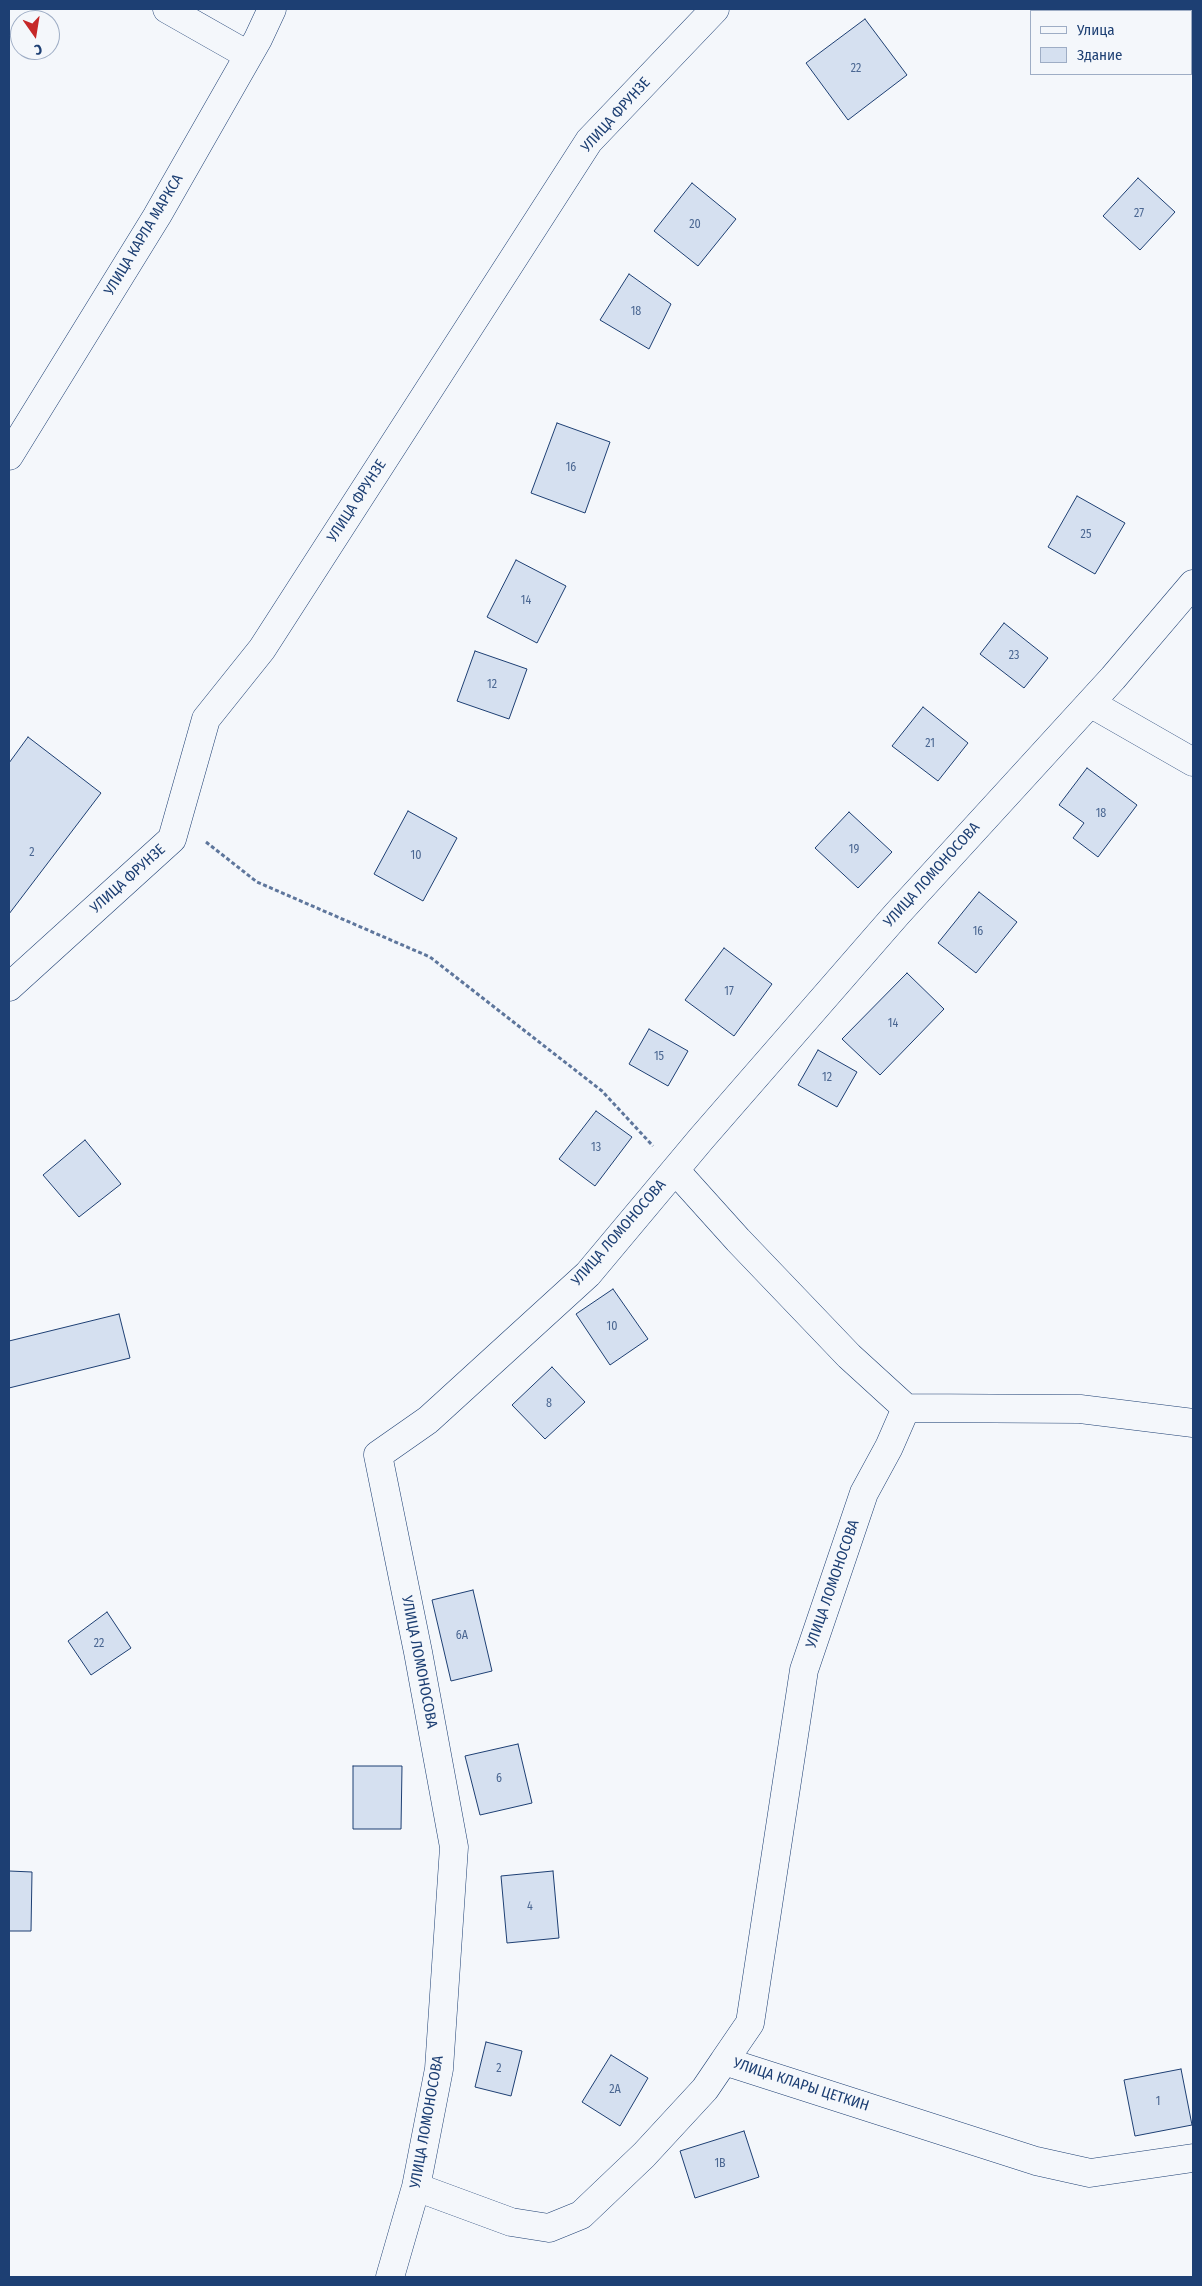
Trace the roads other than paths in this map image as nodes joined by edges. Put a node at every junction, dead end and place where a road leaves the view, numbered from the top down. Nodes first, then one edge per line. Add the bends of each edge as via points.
1 (168, 9) edge
2 (272, 9) edge
3 (715, 9) edge
4 (248, 55) junction
5 (9, 456) edge
6 (1193, 584) edge
7 (1090, 703) junction
8 (1193, 762) edge
9 (9, 987) edge
10 (675, 1170) junction
11 (906, 1408) junction
12 (1193, 1423) edge
13 (724, 2061) junction
14 (1193, 2158) edge
15 (416, 2186) junction
16 (390, 2277) edge

1 - 4 street
2 - 4 street, УЛИЦА КАРЛА МАРКСА
3 - 9 street, УЛИЦА ФРУНЗЕ via 589,141 262,649 206,719 172,839
4 - 5 street, УЛИЦА КАРЛА МАРКСА via 157,216
6 - 7 street, УЛИЦА ЛОМОНОСОВА
7 - 8 street
7 - 10 street, УЛИЦА ЛОМОНОСОВА via 897,914
10 - 11 street, УЛИЦА ЛОМОНОСОВА via 849,1356
10 - 15 street, УЛИЦА ЛОМОНОСОВА via 588,1274 428,1420 378,1455 454,1847 439,2069
11 - 12 street via 1080,1409
11 - 13 street, УЛИЦА ЛОМОНОСОВА via 864,1492 804,1670 750,2023
13 - 14 street, УЛИЦА КЛАРЫ ЦЕТКИН via 1036,2161 1090,2173
13 - 15 street, УЛИЦА КЛАРЫ ЦЕТКИН via 705,2089 644,2155 581,2215 549,2228 511,2222
15 - 16 street, УЛИЦА ЛОМОНОСОВА

